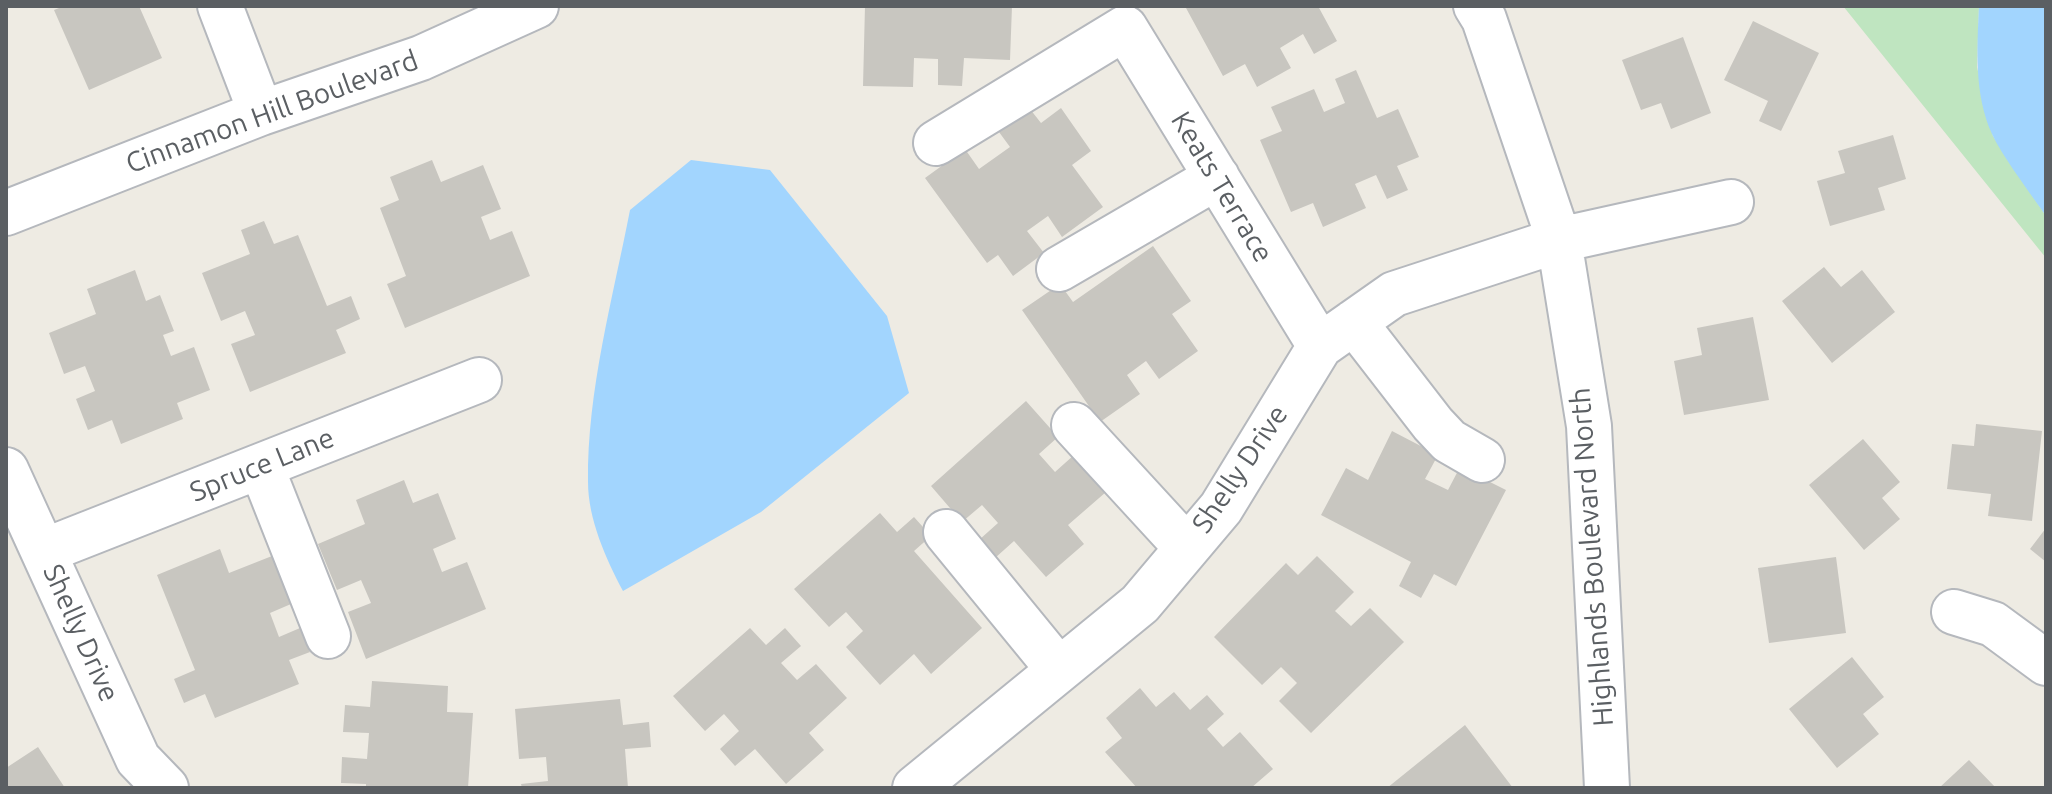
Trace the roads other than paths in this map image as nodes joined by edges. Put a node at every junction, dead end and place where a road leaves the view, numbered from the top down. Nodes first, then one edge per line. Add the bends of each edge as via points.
1 (220, 6) edge
2 (536, 6) edge
3 (1476, 6) edge
4 (261, 113) junction
5 (936, 143) dead end
6 (1217, 177) junction
7 (1731, 202) dead end
8 (6, 213) edge
9 (1559, 240) junction
10 (1059, 269) dead end
11 (1337, 334) junction
12 (479, 380) dead end
13 (1074, 425) dead end
14 (1482, 460) dead end
15 (261, 466) junction
16 (6, 470) edge
17 (946, 532) dead end
18 (1187, 548) junction
19 (44, 551) junction
20 (1954, 612) dead end
21 (328, 636) dead end
22 (2046, 663) edge
23 (1059, 670) junction
24 (166, 788) edge
25 (915, 788) edge
26 (1607, 788) edge

1 - 4 street
2 - 4 street, Cinnamon Hill Boulevard via 421,58
3 - 9 street, Highlands Boulevard North
4 - 8 street, Cinnamon Hill Boulevard
5 - 6 street, Keats Terrace via 1125,28
6 - 10 street
6 - 11 street, Keats Terrace
7 - 9 street, Shelly Drive
9 - 11 street, Shelly Drive via 1394,294
9 - 26 street, Highlands Boulevard North via 1589,426
11 - 14 street, Keats Terrace via 1449,441
11 - 18 street, Shelly Drive via 1221,508
12 - 15 street, Spruce Lane
13 - 18 street
15 - 19 street, Spruce Lane
15 - 21 street
16 - 19 street, Shelly Drive
17 - 23 street
18 - 23 street, Shelly Drive via 1140,604
19 - 24 street, Shelly Drive via 138,759
20 - 22 street via 1993,624
23 - 25 street, Shelly Drive

